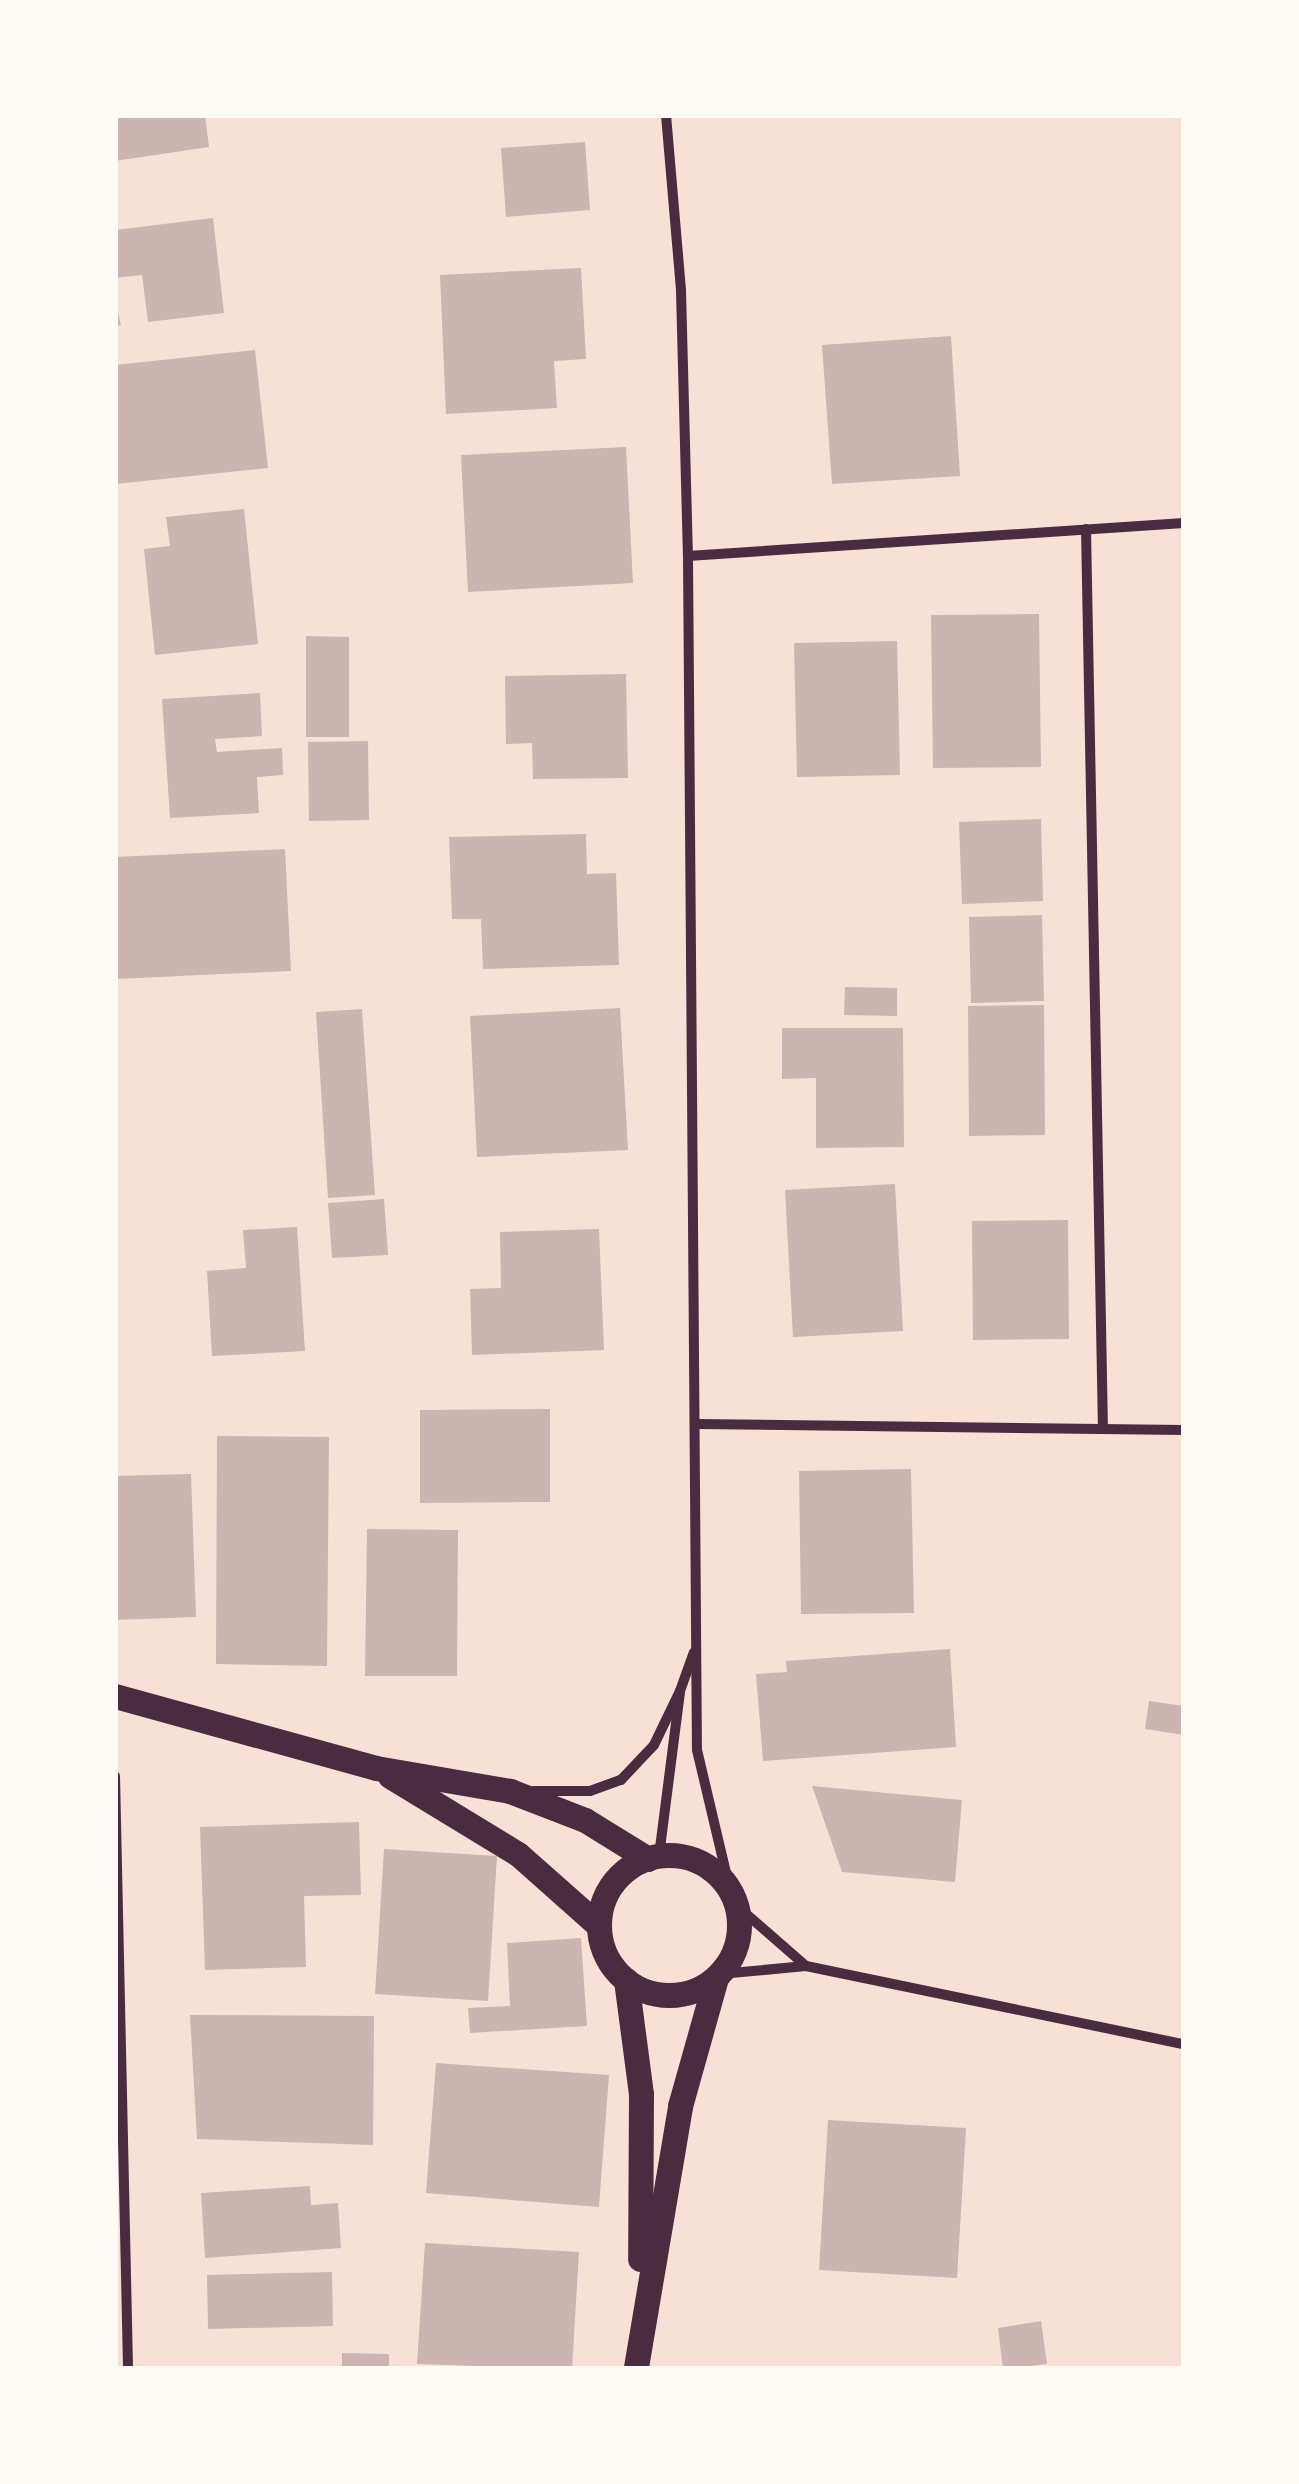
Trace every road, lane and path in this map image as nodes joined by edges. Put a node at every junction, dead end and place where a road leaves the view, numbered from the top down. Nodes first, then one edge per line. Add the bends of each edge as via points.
1 (666, 115) edge
2 (1184, 524) edge
3 (1086, 529) junction
4 (688, 556) junction
5 (697, 1424) junction
6 (1103, 1429) junction
7 (1184, 1430) edge
8 (698, 1642) junction
9 (680, 1692) junction
10 (115, 1696) edge
11 (376, 1768) junction
12 (115, 1776) edge
13 (498, 1789) junction
14 (654, 1857) junction
15 (733, 1898) junction
16 (599, 1926) junction
17 (806, 1966) junction
18 (718, 1976) junction
19 (626, 1980) junction
20 (1184, 2044) edge
21 (636, 2368) edge
22 (128, 2369) edge

1 - 4 street via 681,290
2 - 3 street
3 - 4 street
3 - 6 street
4 - 5 street
5 - 6 street
5 - 8 street
6 - 7 street
8 - 9 street
8 - 15 street via 697,1750
9 - 13 street via 654,1745 621,1780 570,1792
9 - 14 street
10 - 11 main road
11 - 13 main road
11 - 16 main road via 518,1854
12 - 22 street
13 - 14 main road via 592,1823
14 - 15 main road via 700,1862
14 - 16 main road via 612,1884
15 - 17 street
15 - 18 main road via 738,1942
16 - 19 main road via 602,1946
17 - 18 street
17 - 20 street
18 - 19 main road via 672,1995
18 - 21 main road via 680,2106
19 - 21 main road via 644,2158

